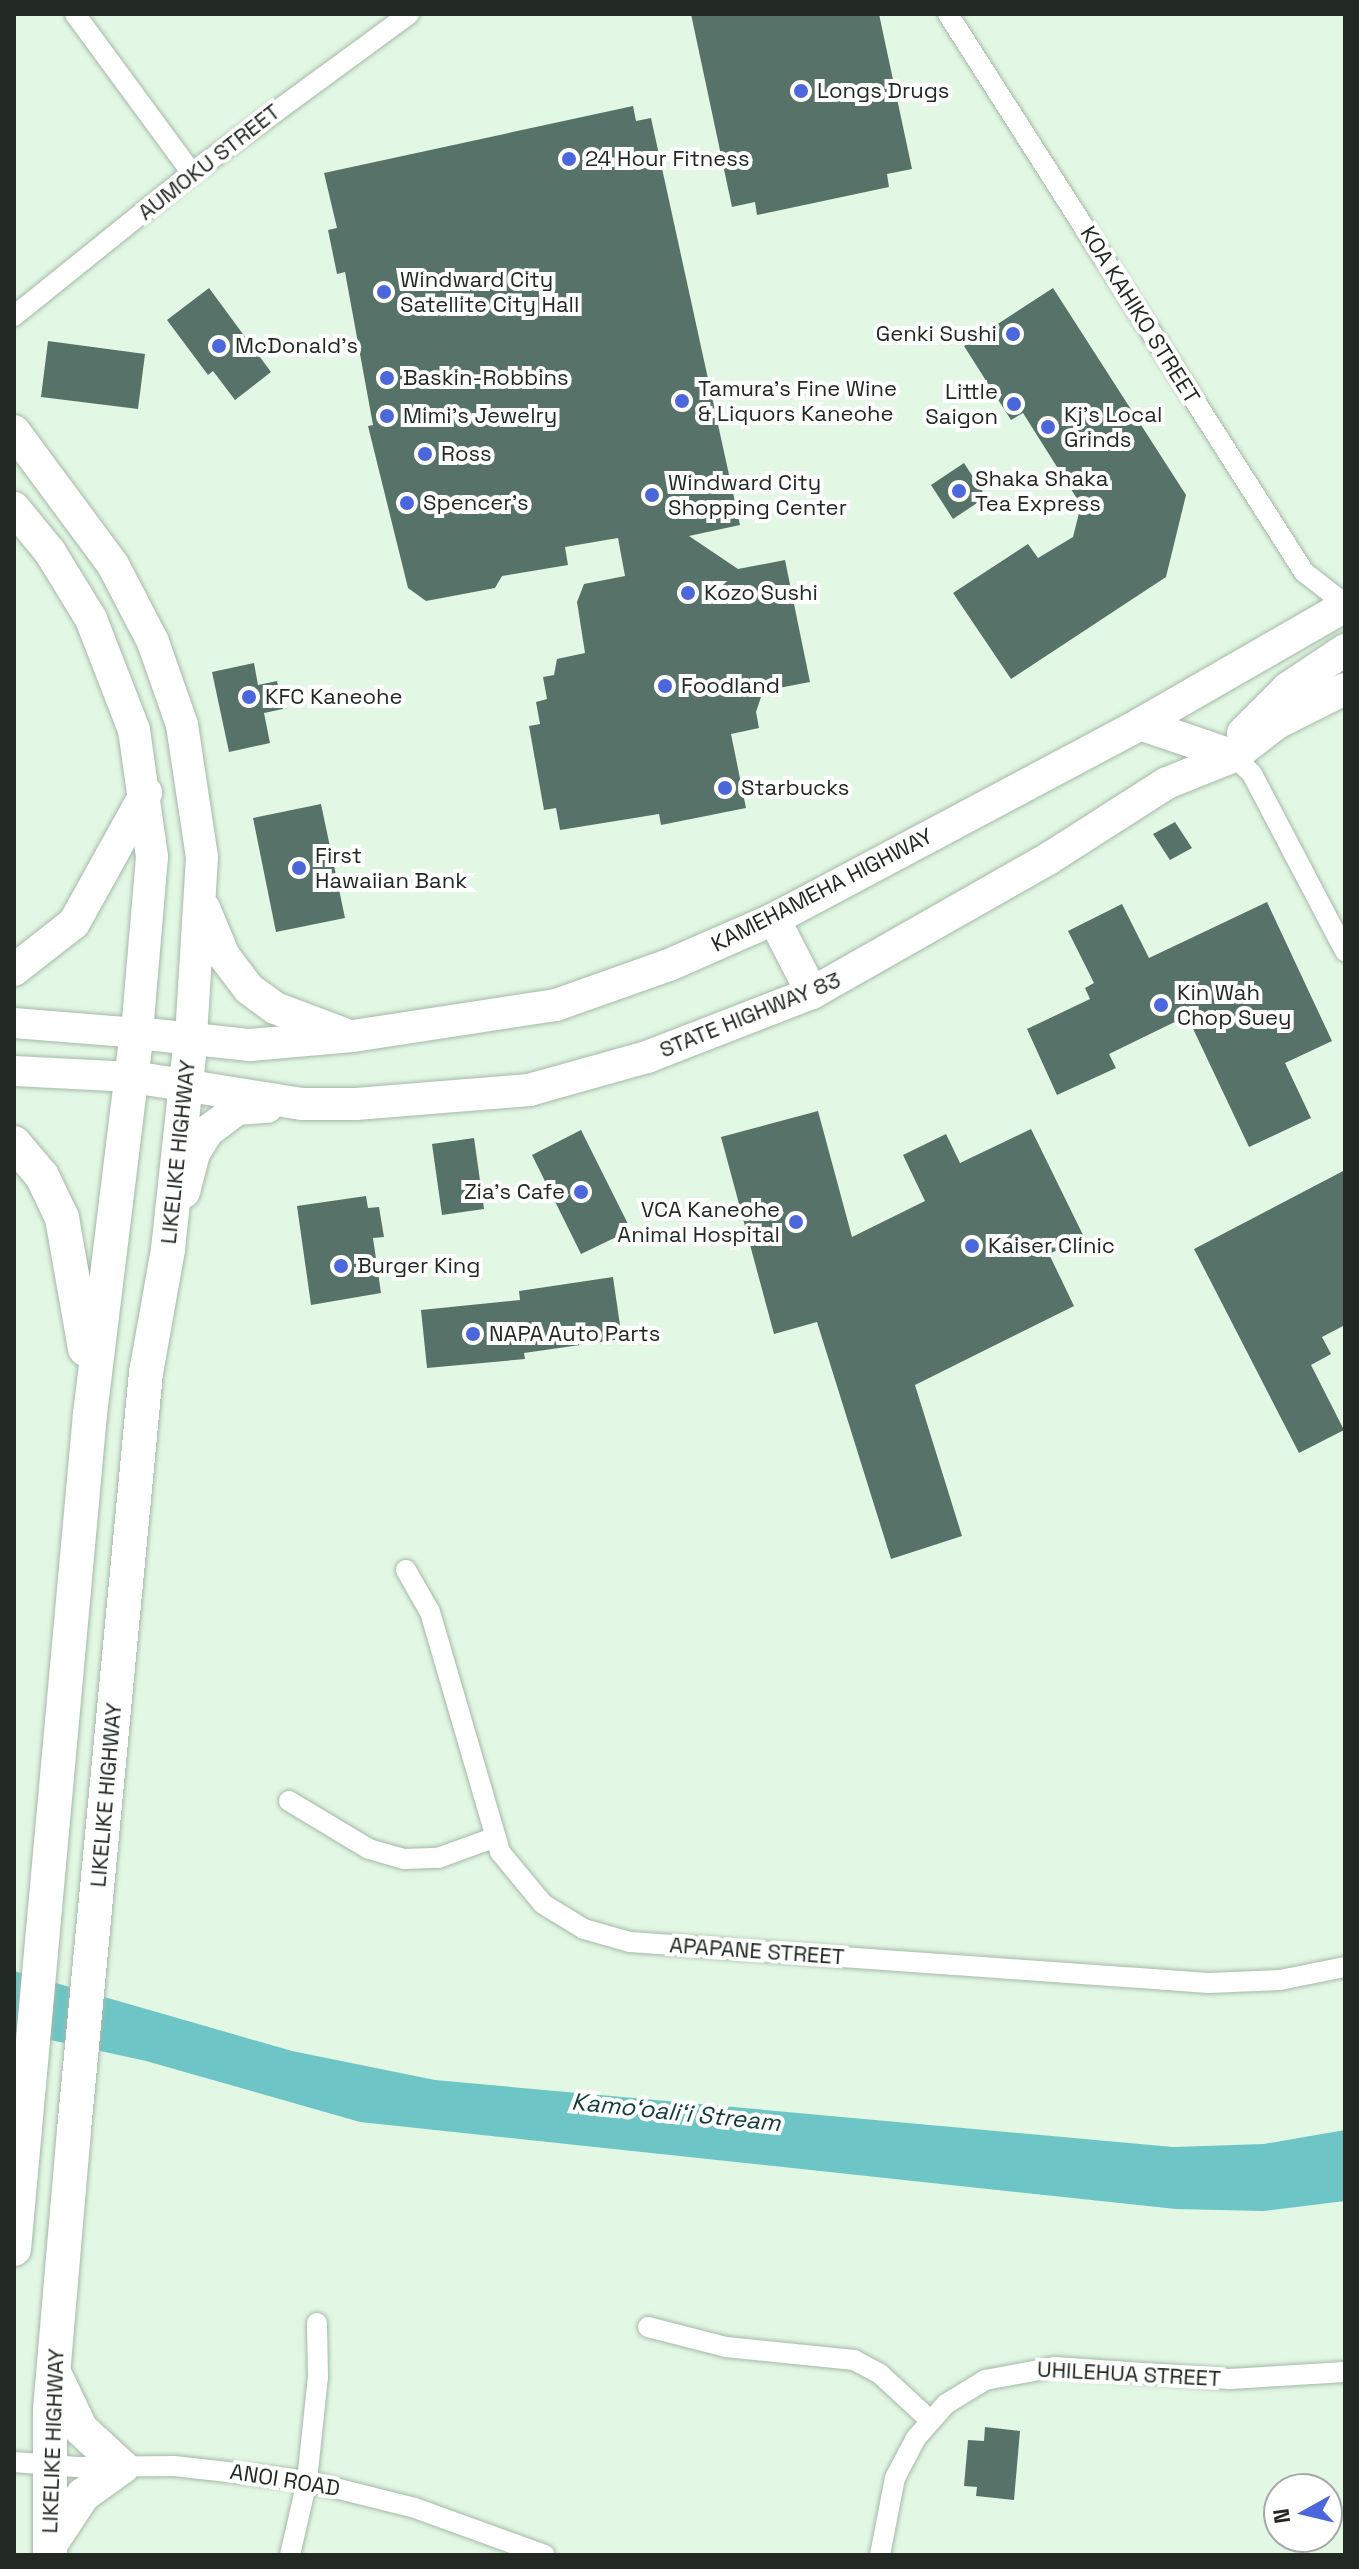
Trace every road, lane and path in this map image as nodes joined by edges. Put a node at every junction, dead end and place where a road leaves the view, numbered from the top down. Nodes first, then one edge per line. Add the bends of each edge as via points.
1 (75, 14) edge
2 (409, 14) edge
3 (948, 14) edge
4 (192, 173) junction
5 (14, 316) edge
6 (14, 431) edge
7 (14, 508) edge
8 (1345, 605) edge
9 (1345, 650) edge
10 (1345, 689) edge
11 (1140, 724) junction
12 (1234, 756) junction
13 (146, 793) junction
14 (202, 904) junction
15 (774, 919) junction
16 (1345, 951) edge
17 (14, 970) edge
18 (812, 993) junction
19 (14, 1023) edge
20 (137, 1033) junction
21 (353, 1036) junction
22 (191, 1038) junction
23 (14, 1071) edge
24 (133, 1077) junction
25 (184, 1087) junction
26 (302, 1104) junction
27 (14, 1143) edge
28 (168, 1249) junction
29 (91, 1401) junction
30 (406, 1570) dead end
31 (289, 1801) dead end
32 (493, 1838) junction
33 (1345, 1967) edge
34 (14, 2249) edge
35 (317, 2323) dead end
36 (648, 2327) dead end
37 (53, 2369) junction
38 (1345, 2372) edge
39 (930, 2420) junction
40 (14, 2462) edge
41 (48, 2464) junction
42 (122, 2467) junction
43 (307, 2481) junction
44 (50, 2550) edge
45 (290, 2555) edge
46 (545, 2555) edge
47 (880, 2555) edge

1 - 4 street
2 - 4 street, AUMOKU STREET
3 - 8 street, KOA KAHIKO STREET via 1304,572
4 - 5 street, AUMOKU STREET
6 - 14 main road via 113,565 153,642 192,767
7 - 13 main road via 64,574 97,631 134,730
8 - 11 main road, KAMEHAMEHA HIGHWAY
9 - 12 main road via 1268,705 1244,731
10 - 12 main road, STATE HIGHWAY 83 via 1277,723
11 - 12 main road
11 - 15 main road, KAMEHAMEHA HIGHWAY
12 - 16 street via 1252,774
12 - 18 main road, STATE HIGHWAY 83 via 1167,783 1035,867
13 - 17 main road via 74,923
13 - 20 main road via 151,899
14 - 21 main road via 224,956 249,989 275,1008
14 - 22 main road
15 - 18 main road
15 - 21 main road, KAMEHAMEHA HIGHWAY via 556,1005
18 - 26 main road, STATE HIGHWAY 83 via 647,1057 529,1090
19 - 20 main road, KAMEHAMEHA HIGHWAY
20 - 22 main road, KAMEHAMEHA HIGHWAY
20 - 24 highway
21 - 22 main road, KAMEHAMEHA HIGHWAY via 250,1045
22 - 25 highway, LIKELIKE HIGHWAY
23 - 24 main road
24 - 25 main road, STATE HIGHWAY 83
24 - 29 highway
25 - 26 main road, STATE HIGHWAY 83
25 - 28 highway, LIKELIKE HIGHWAY
26 - 28 main road via 237,1109 208,1131 194,1153
27 - 29 highway via 42,1176 62,1218 79,1293
28 - 37 highway, LIKELIKE HIGHWAY via 146,1373
29 - 34 highway
30 - 32 street, APAPANE STREET via 430,1612
31 - 32 street via 369,1849 404,1859 438,1858
32 - 33 street, APAPANE STREET via 511,1871 543,1904 584,1929 630,1942 1209,1983 1280,1980
35 - 43 street via 318,2377
36 - 39 street via 726,2347 854,2360 880,2374
37 - 41 highway, LIKELIKE HIGHWAY
37 - 42 highway via 81,2429
38 - 39 street, UHILEHUA STREET via 1230,2379 1031,2368 985,2380
39 - 47 street, UHILEHUA STREET via 895,2478
40 - 41 street, ANOI ROAD
41 - 42 street, ANOI ROAD
41 - 44 highway, LIKELIKE HIGHWAY
42 - 43 street, ANOI ROAD via 174,2466
42 - 44 highway via 83,2495
43 - 45 street
43 - 46 street, ANOI ROAD via 415,2508

